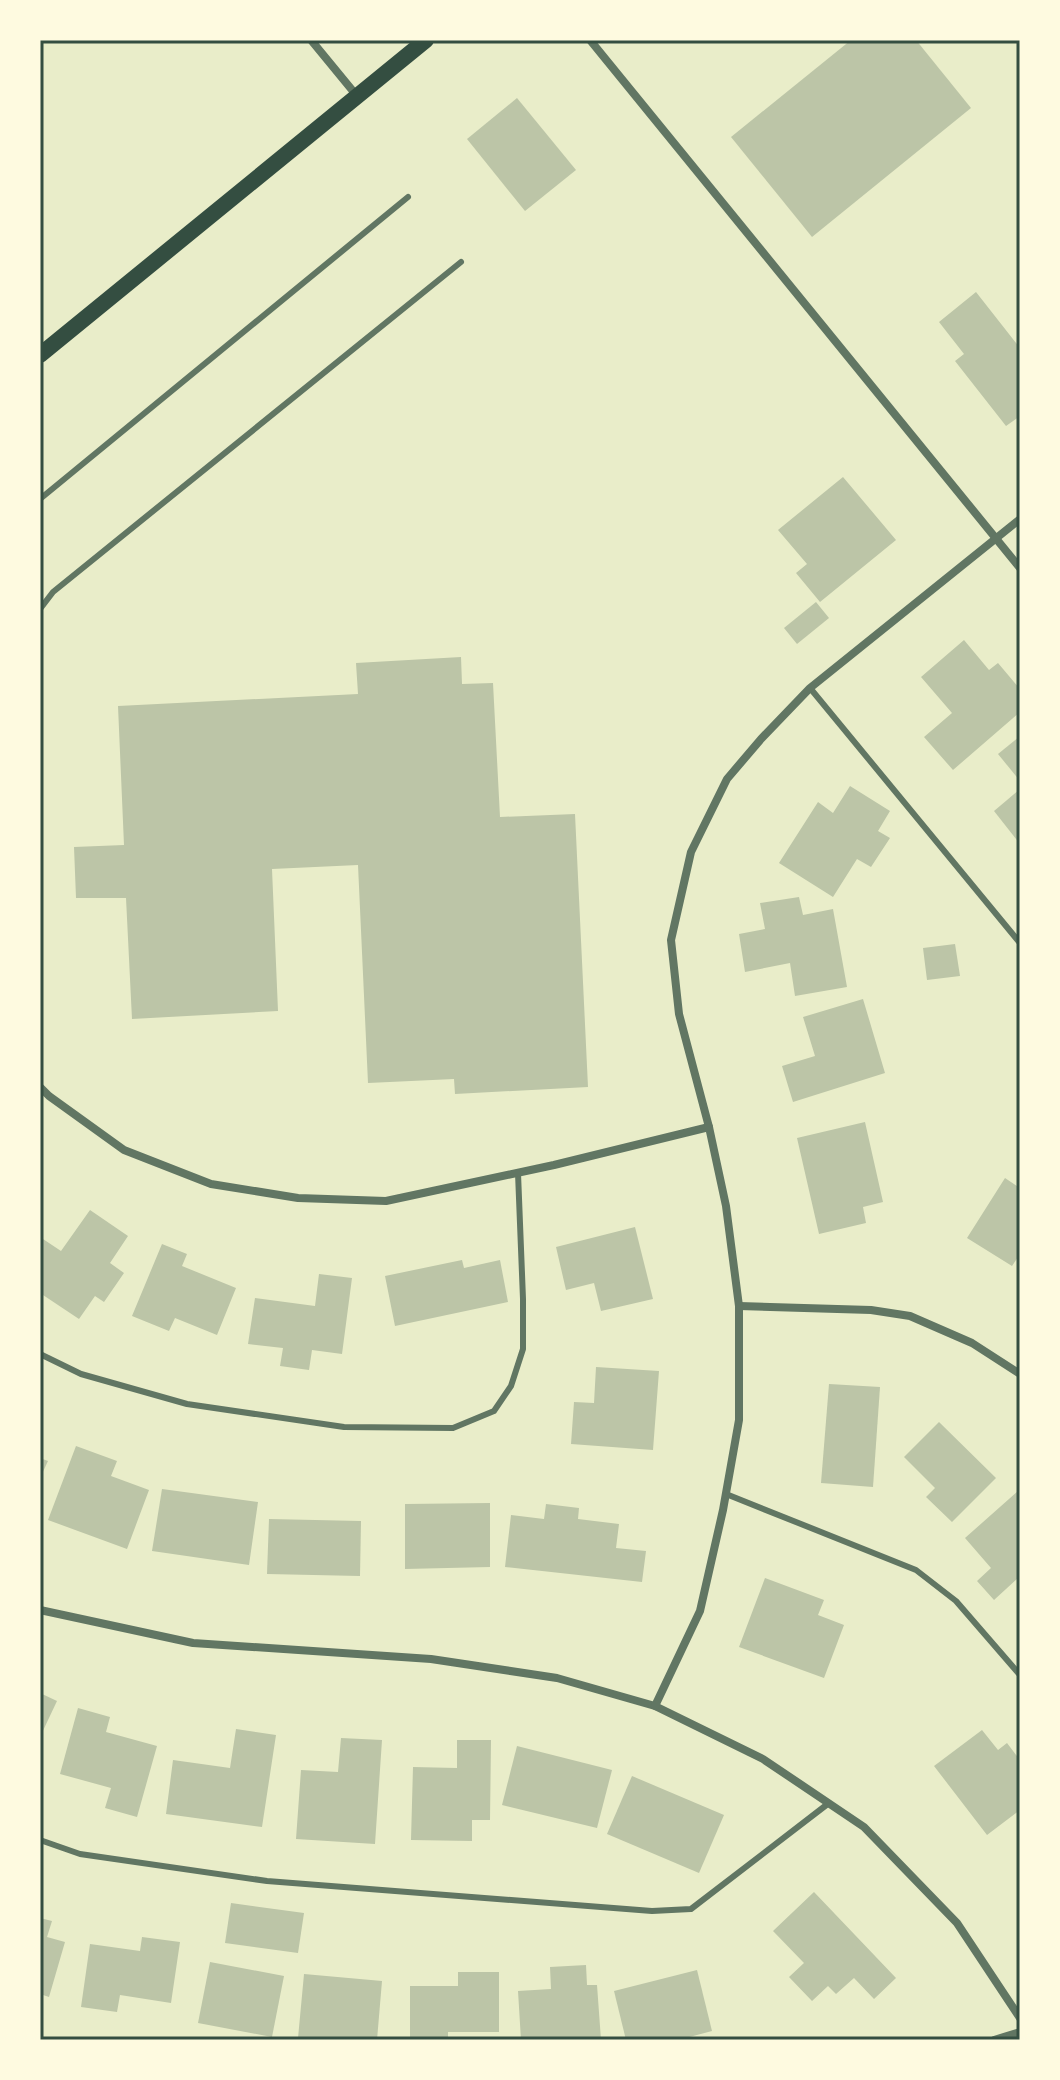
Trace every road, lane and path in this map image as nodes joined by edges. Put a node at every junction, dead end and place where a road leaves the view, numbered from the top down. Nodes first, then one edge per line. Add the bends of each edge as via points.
1 (311, 40) edge
2 (426, 40) edge
3 (590, 40) edge
4 (357, 96) junction
5 (408, 197) dead end
6 (461, 262) dead end
7 (40, 355) edge
8 (40, 499) edge
9 (1020, 519) edge
10 (996, 539) junction
11 (1020, 568) edge
12 (40, 609) edge
13 (810, 688) junction
14 (1020, 943) edge
15 (40, 1087) edge
16 (709, 1127) junction
17 (518, 1173) junction
18 (739, 1306) junction
19 (40, 1354) edge
20 (1020, 1374) edge
21 (726, 1494) junction
22 (40, 1610) edge
23 (1020, 1675) edge
24 (655, 1706) junction
25 (829, 1803) junction
26 (40, 1840) edge
27 (1020, 2018) edge
28 (1020, 2032) edge
29 (994, 2040) edge

1 - 4 street
2 - 4 main road
3 - 10 street
4 - 7 main road
5 - 8 lane
6 - 12 lane via 53,592
9 - 10 street
10 - 11 street
10 - 13 street
13 - 14 lane
13 - 16 street via 727,779 691,852 671,940 679,1014
15 - 17 street via 124,1150 211,1184 298,1198 386,1201
16 - 17 street
16 - 18 street
17 - 19 lane via 523,1349 511,1386 494,1411 453,1428 344,1427 187,1404 81,1374
18 - 20 street via 910,1316 972,1343
18 - 21 street via 739,1420
21 - 23 lane via 916,1570 956,1601
21 - 24 street via 700,1611
22 - 24 street via 193,1643 431,1659 525,1673
24 - 25 street via 763,1759
25 - 26 lane via 691,1909 652,1911 267,1881 80,1854
25 - 27 street via 864,1827 957,1923
28 - 29 street

